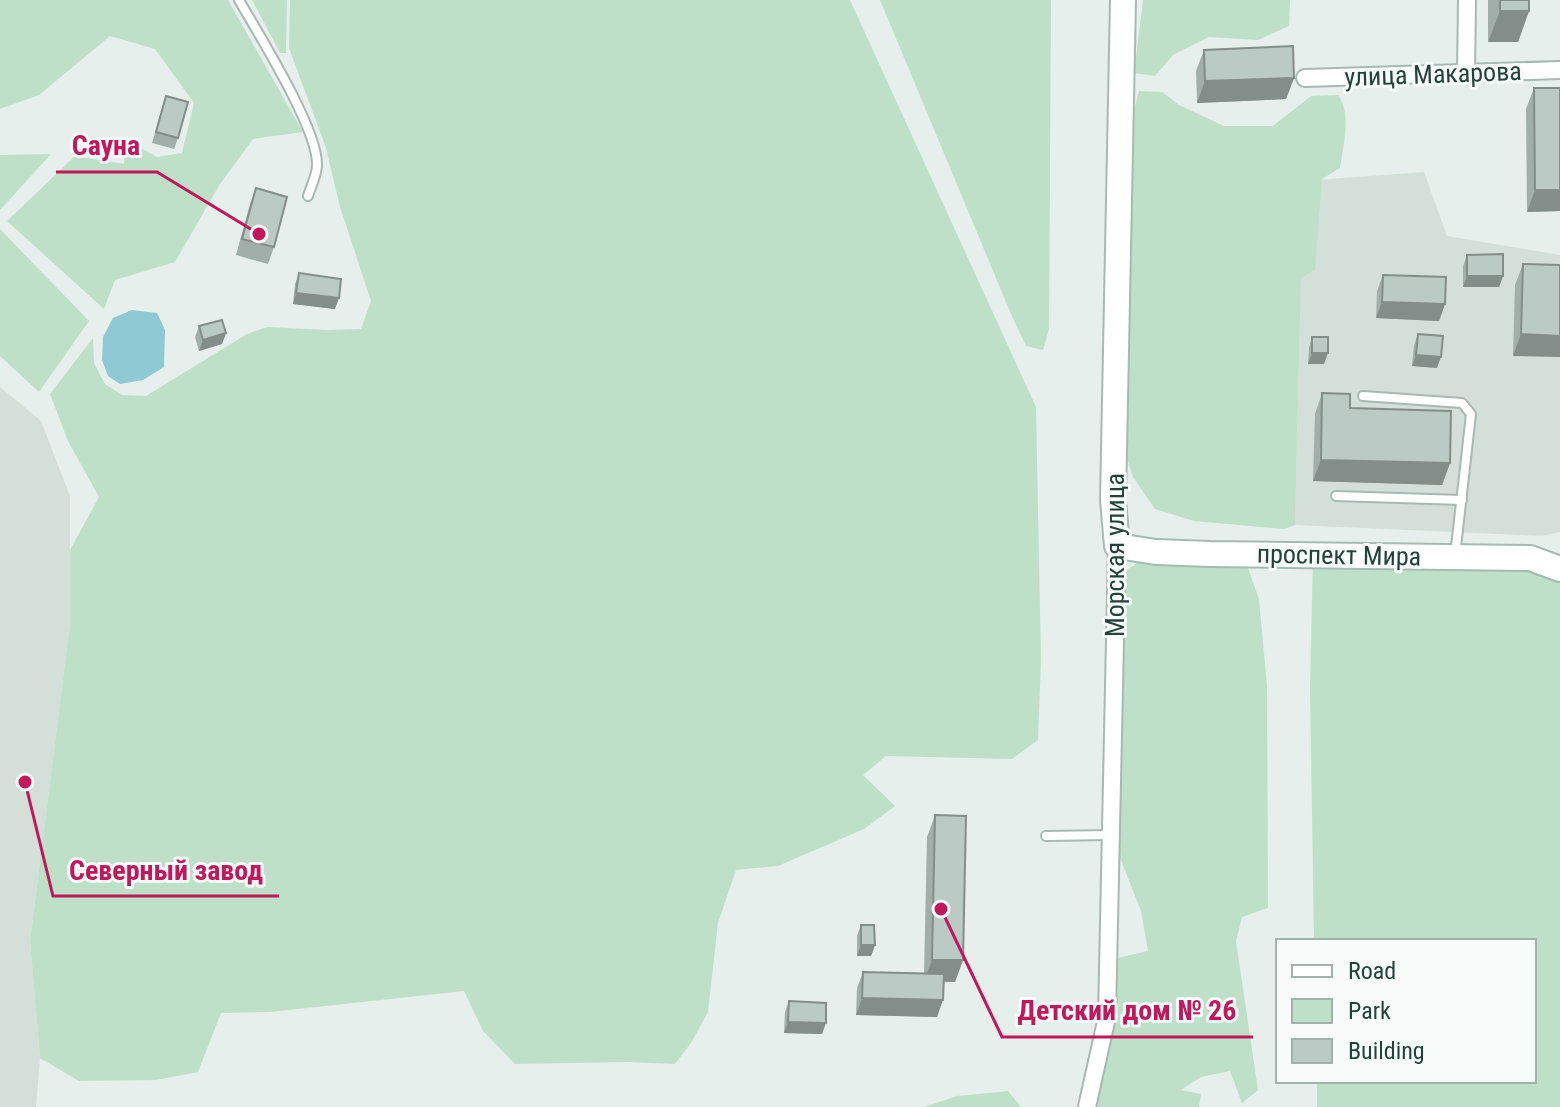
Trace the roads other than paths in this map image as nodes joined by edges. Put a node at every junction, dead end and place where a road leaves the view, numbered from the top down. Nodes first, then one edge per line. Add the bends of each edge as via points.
1 (239, 0) edge
2 (1123, 0) edge
3 (1467, 0) edge
4 (1560, 70) edge
5 (1466, 74) junction
6 (1305, 78) dead end
7 (308, 196) dead end
8 (1363, 396) dead end
9 (1336, 496) dead end
10 (1462, 500) junction
11 (1117, 546) junction
12 (1455, 557) junction
13 (1560, 569) edge
14 (1111, 835) junction
15 (1046, 836) dead end
16 (1087, 1107) edge

1 - 7 lane via 316,148 318,168
2 - 11 main road, Морская улица via 1113,500
3 - 5 street
4 - 5 street, улица Макарова
5 - 6 street, улица Макарова
8 - 10 lane via 1462,403 1471,414
9 - 10 lane
10 - 12 lane
11 - 12 main road, проспект Мира via 1210,554
11 - 14 street, Морская улица
12 - 13 main road, проспект Мира via 1530,558
14 - 15 lane
14 - 16 street, Морская улица via 1107,1017

